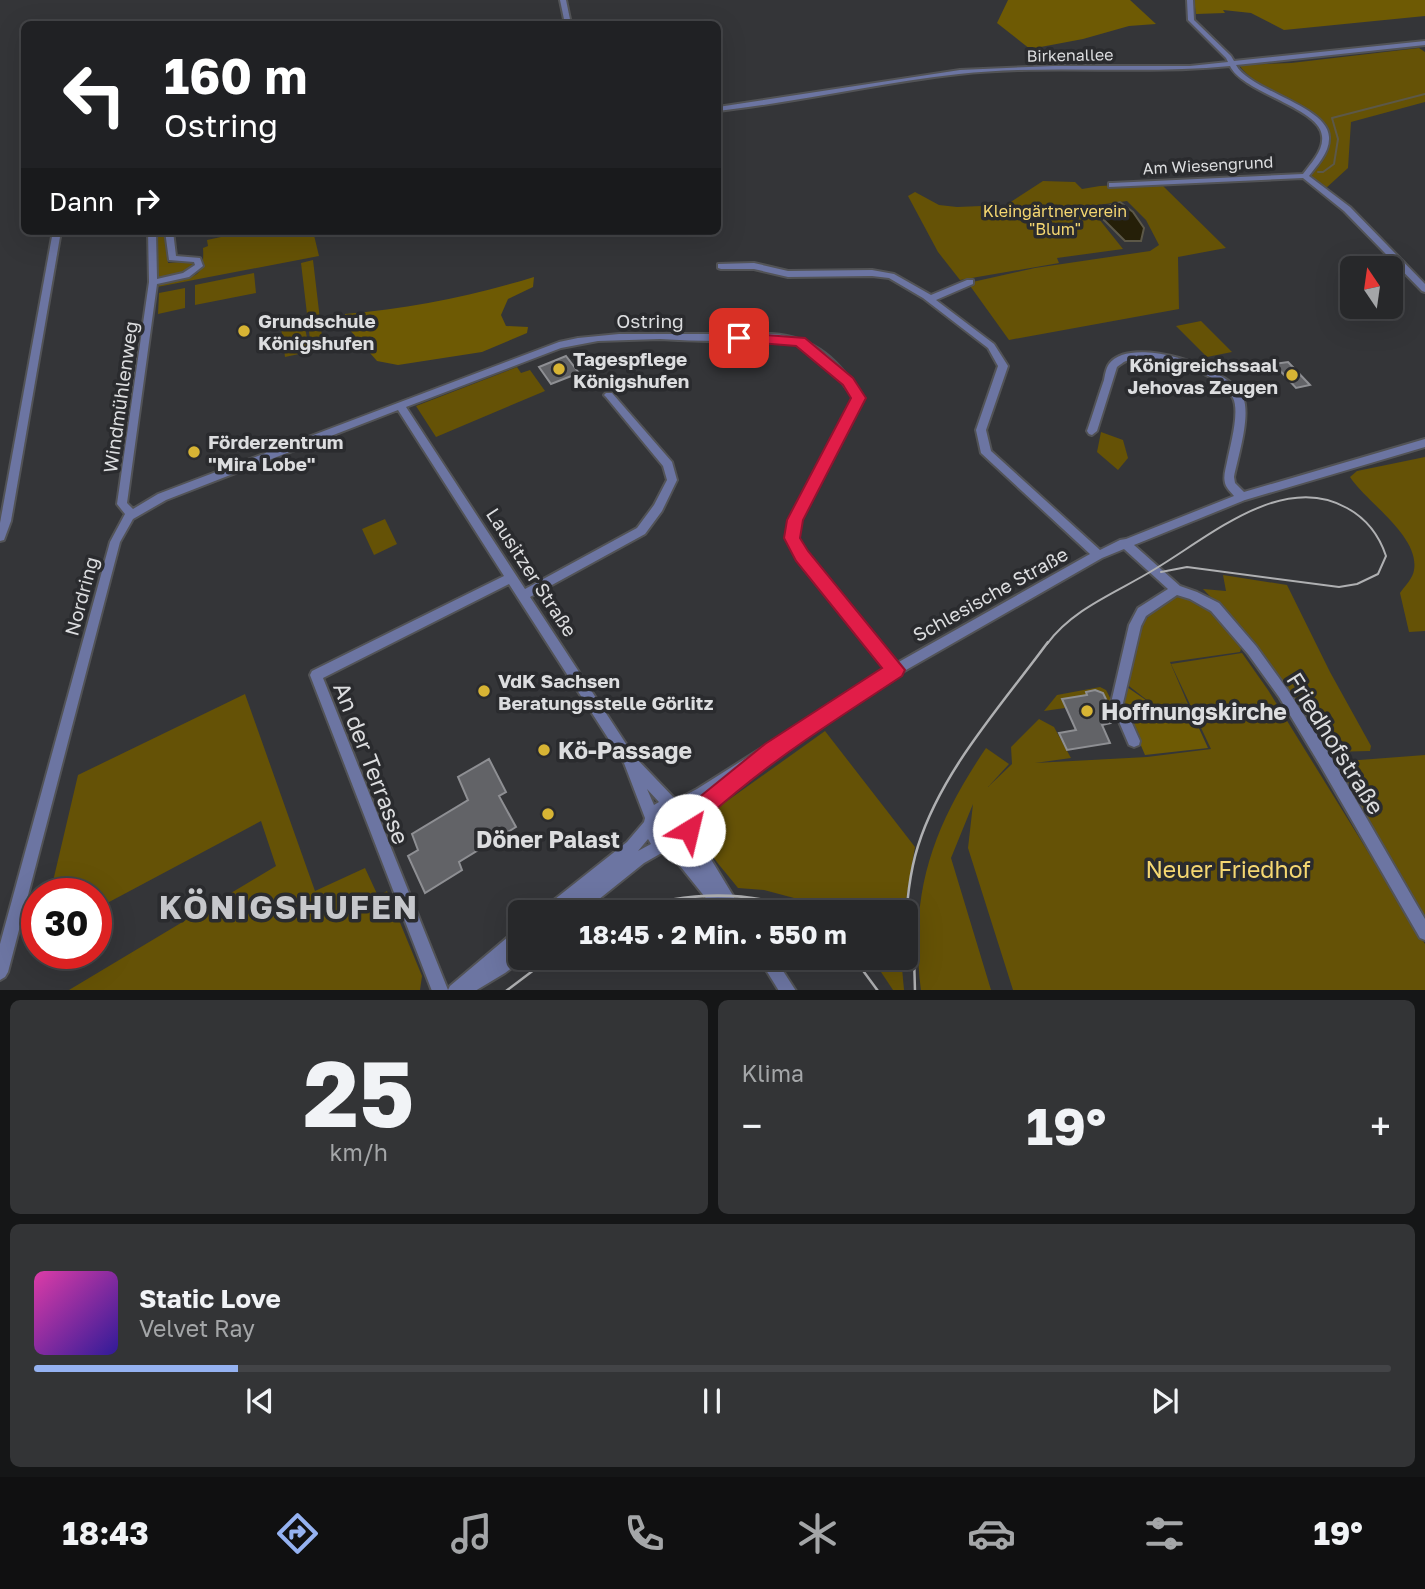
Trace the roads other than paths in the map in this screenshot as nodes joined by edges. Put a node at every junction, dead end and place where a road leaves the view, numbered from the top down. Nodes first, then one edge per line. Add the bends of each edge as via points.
1 (563, 0) edge
2 (1190, 0) edge
3 (567, 21) edge
4 (1425, 43) edge
5 (1232, 63) junction
6 (721, 109) edge
7 (1305, 176) junction
8 (1112, 185) dead end
9 (56, 235) edge
10 (152, 235) edge
11 (169, 235) edge
12 (721, 266) dead end
13 (153, 282) junction
14 (970, 282) dead end
15 (1425, 289) edge
16 (930, 299) junction
17 (609, 395) dead end
18 (400, 406) junction
19 (1093, 430) dead end
20 (1425, 443) edge
21 (1242, 496) junction
22 (131, 514) junction
23 (0, 537) edge
24 (1124, 543) junction
25 (1098, 555) junction
26 (512, 577) junction
27 (1176, 590) junction
28 (524, 595) junction
29 (895, 670) junction
30 (1134, 741) dead end
31 (772, 750) junction
32 (629, 759) junction
33 (674, 806) junction
34 (651, 821) junction
35 (688, 828) junction
36 (668, 844) junction
37 (565, 900) edge
38 (586, 900) edge
39 (717, 900) edge
40 (729, 900) edge
41 (1425, 933) edge
42 (508, 946) edge
43 (508, 962) edge
44 (774, 970) edge
45 (0, 972) edge
46 (440, 990) edge
47 (455, 990) edge
48 (461, 990) edge
49 (789, 990) edge

1 - 3 street
2 - 5 street via 1191,20
4 - 5 street, Birkenallee
5 - 6 street, Birkenallee via 1173,69 960,72
5 - 7 street via 1243,78 1301,109 1322,126 1326,137 1322,153
7 - 8 street, Am Wiesengrund
7 - 15 street via 1346,209
9 - 23 street
10 - 13 street, Windmühlenweg
11 - 13 street via 172,257 200,264 191,273
12 - 16 street via 754,266 788,274 882,274
13 - 22 street, Windmühlenweg via 122,504
14 - 16 street
16 - 25 street via 991,346 1003,366 981,430 986,453
17 - 28 street via 668,465 672,480 641,531
18 - 22 street via 162,497
18 - 26 street, Lausitzer Straße
18 - 29 street, Ostring via 559,345 586,339 800,341 848,381 858,398 795,520 792,538
19 - 21 street via 1116,361 1148,355 1203,370 1231,388 1240,403 1229,477
20 - 21 street, Schlesische Straße
21 - 24 street, Schlesische Straße
22 - 45 street, Nordring via 115,542
24 - 25 street, Schlesische Straße
24 - 27 street, Friedhofstraße
25 - 29 street, Schlesische Straße
26 - 28 street, Lausitzer Straße
26 - 46 street, An der Terrasse via 316,676
27 - 30 street via 1142,612 1135,625 1117,703
27 - 41 street, Friedhofstraße via 1215,607 1252,650 1325,760
28 - 32 street, Lausitzer Straße
29 - 31 street, Schlesische Straße
31 - 33 street, Schlesische Straße via 696,798
31 - 35 street, Schlesische Straße via 709,802
32 - 33 street, Lausitzer Straße
32 - 34 street, Lausitzer Straße
33 - 34 street via 662,807
33 - 35 street via 685,812
34 - 36 street via 656,839
34 - 37 street via 632,848
35 - 36 street via 681,841
35 - 40 street
36 - 38 street via 639,858
36 - 39 street
42 - 47 street
43 - 48 street
44 - 49 street

